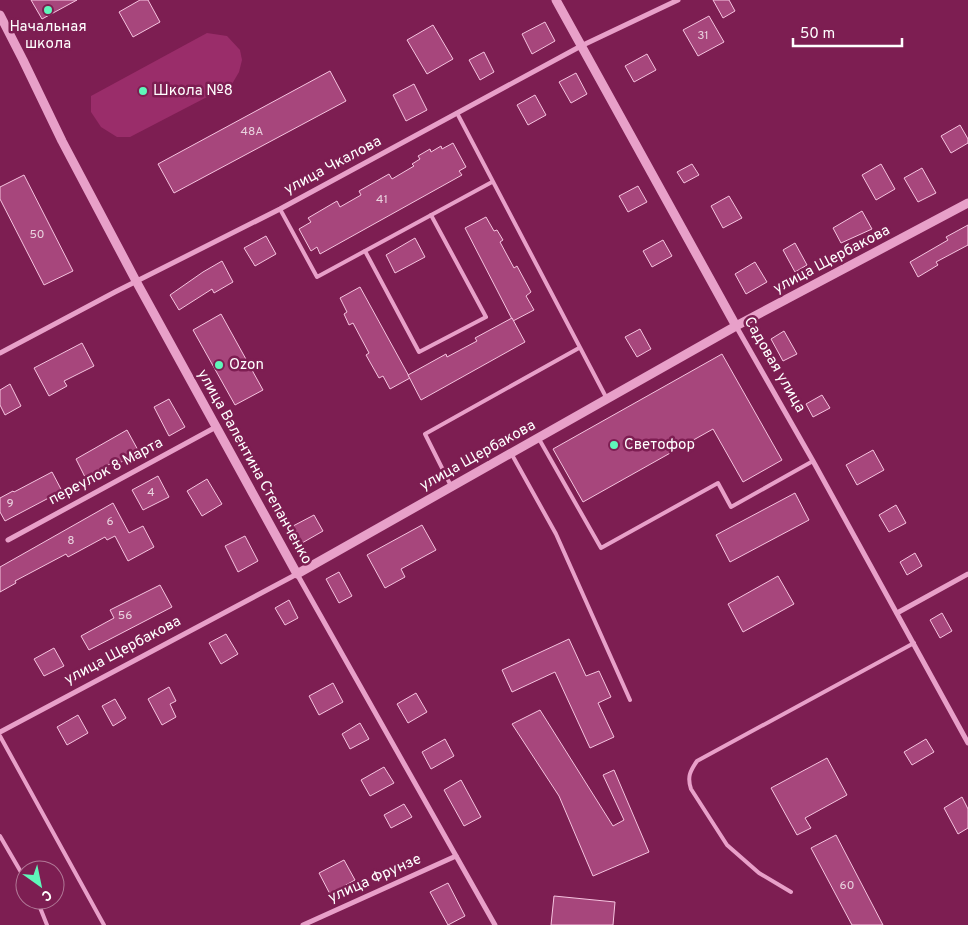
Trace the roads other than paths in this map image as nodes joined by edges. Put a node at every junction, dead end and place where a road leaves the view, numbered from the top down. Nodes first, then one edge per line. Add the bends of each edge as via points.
1 (556, 0) edge
2 (678, 0) edge
3 (0, 15) edge
4 (581, 46) junction
5 (457, 113) junction
6 (492, 182) junction
7 (968, 203) edge
8 (280, 209) junction
9 (431, 215) junction
10 (365, 251) junction
11 (136, 281) junction
12 (736, 326) junction
13 (580, 348) junction
14 (0, 353) edge
15 (607, 399) junction
16 (216, 427) junction
17 (538, 438) junction
18 (511, 453) junction
19 (813, 461) junction
20 (452, 487) junction
21 (8, 540) dead end
22 (297, 574) junction
23 (968, 574) edge
24 (897, 613) junction
25 (914, 644) junction
26 (630, 700) dead end
27 (0, 732) edge
28 (0, 736) edge
29 (968, 743) edge
30 (0, 836) edge
31 (456, 856) junction
32 (15, 862) edge
33 (791, 892) dead end
34 (41, 910) edge
35 (47, 925) edge
36 (104, 925) edge
37 (303, 925) edge
38 (495, 925) edge

1 - 4 street, Садовая улица
2 - 4 street, улица Чкалова
3 - 11 street, улица Валентина Степанченко
4 - 5 street, улица Чкалова
4 - 12 street, Садовая улица
5 - 6 lane
5 - 8 street, улица Чкалова
6 - 9 lane
6 - 13 lane
7 - 12 street, улица Щербакова
8 - 10 lane via 317,277
8 - 11 street, улица Чкалова
9 - 10 lane
9 - 10 lane via 486,317 419,352
11 - 14 street, улица Чкалова
11 - 16 street, улица Валентина Степанченко
12 - 15 street, улица Щербакова
12 - 19 street, Садовая улица
13 - 15 lane
13 - 20 lane via 425,434
15 - 17 street, улица Щербакова
16 - 21 street, переулок 8 Марта
16 - 22 street, улица Валентина Степанченко
17 - 18 street, улица Щербакова
17 - 19 lane via 601,548 718,483 731,507
18 - 20 street, улица Щербакова
18 - 26 lane via 556,534
19 - 24 street, Садовая улица
20 - 22 street, улица Щербакова
22 - 27 street, улица Щербакова
22 - 31 street, улица Валентина Степанченко
23 - 24 street
24 - 25 street, Садовая улица
25 - 29 street, Садовая улица
25 - 33 lane via 697,761 691,770 688,779 690,789 727,846 759,873
28 - 36 lane
30 - 32 lane
31 - 37 street, улица Фрунзе
31 - 38 street, улица Валентина Степанченко
34 - 35 lane

